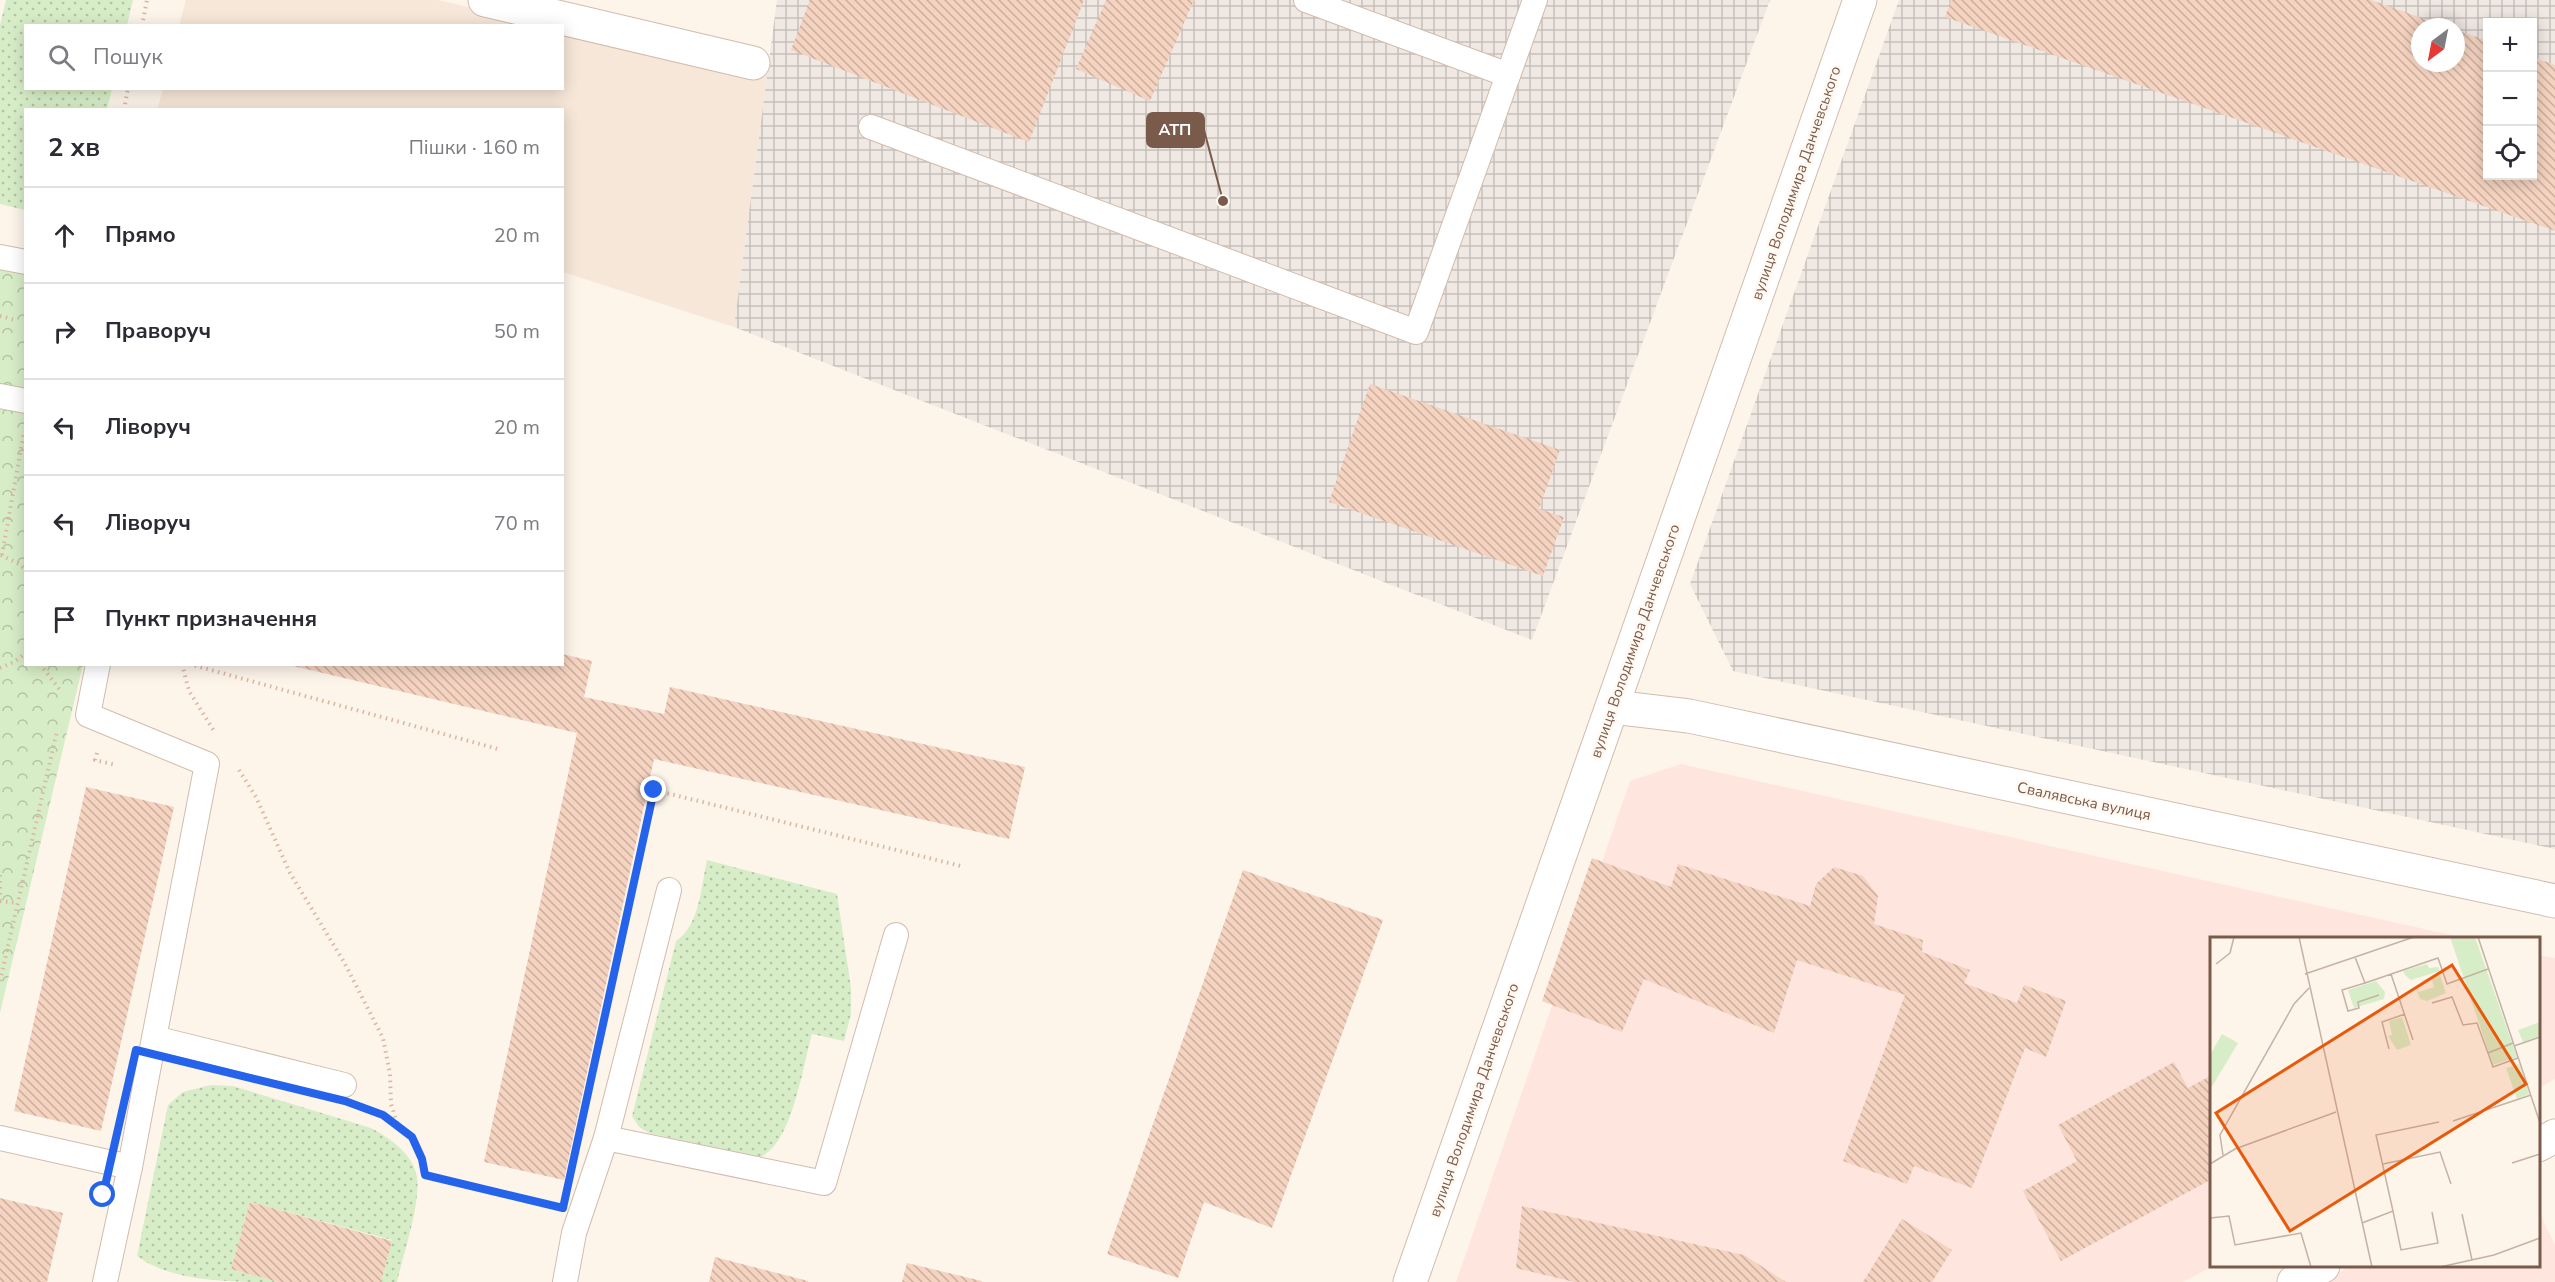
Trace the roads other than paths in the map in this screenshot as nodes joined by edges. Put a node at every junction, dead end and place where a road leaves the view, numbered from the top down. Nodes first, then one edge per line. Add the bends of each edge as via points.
1 (485, 0) edge
2 (1306, 0) edge
3 (1535, 0) edge
4 (1860, 0) edge
5 (753, 63) dead end
6 (1508, 75) junction
7 (871, 127) dead end
8 (0, 257) edge
9 (24, 262) edge
10 (0, 396) edge
11 (24, 401) edge
12 (98, 666) edge
13 (1613, 707) junction
14 (669, 890) dead end
15 (2555, 902) edge
16 (896, 935) dead end
17 (154, 1038) junction
18 (345, 1084) dead end
19 (2555, 1136) edge
20 (0, 1138) edge
21 (606, 1138) junction
22 (2540, 1144) edge
23 (130, 1167) junction
24 (2321, 1267) edge
25 (105, 1282) edge
26 (565, 1282) edge
27 (1410, 1282) edge
28 (2294, 1282) edge

1 - 5 street
2 - 6 lane
3 - 6 lane
4 - 13 street, вулиця Володимира Данчевського
6 - 7 lane via 1416,332
8 - 9 lane
10 - 11 lane
12 - 17 lane via 88,715 207,764
13 - 15 street, Свалявська вулиця via 1701,718
13 - 27 street, вулиця Володимира Данчевського
14 - 21 lane
16 - 21 lane via 824,1183
17 - 18 lane
17 - 23 lane
19 - 22 street
20 - 23 lane
21 - 26 lane via 574,1233
23 - 25 lane
24 - 28 street

